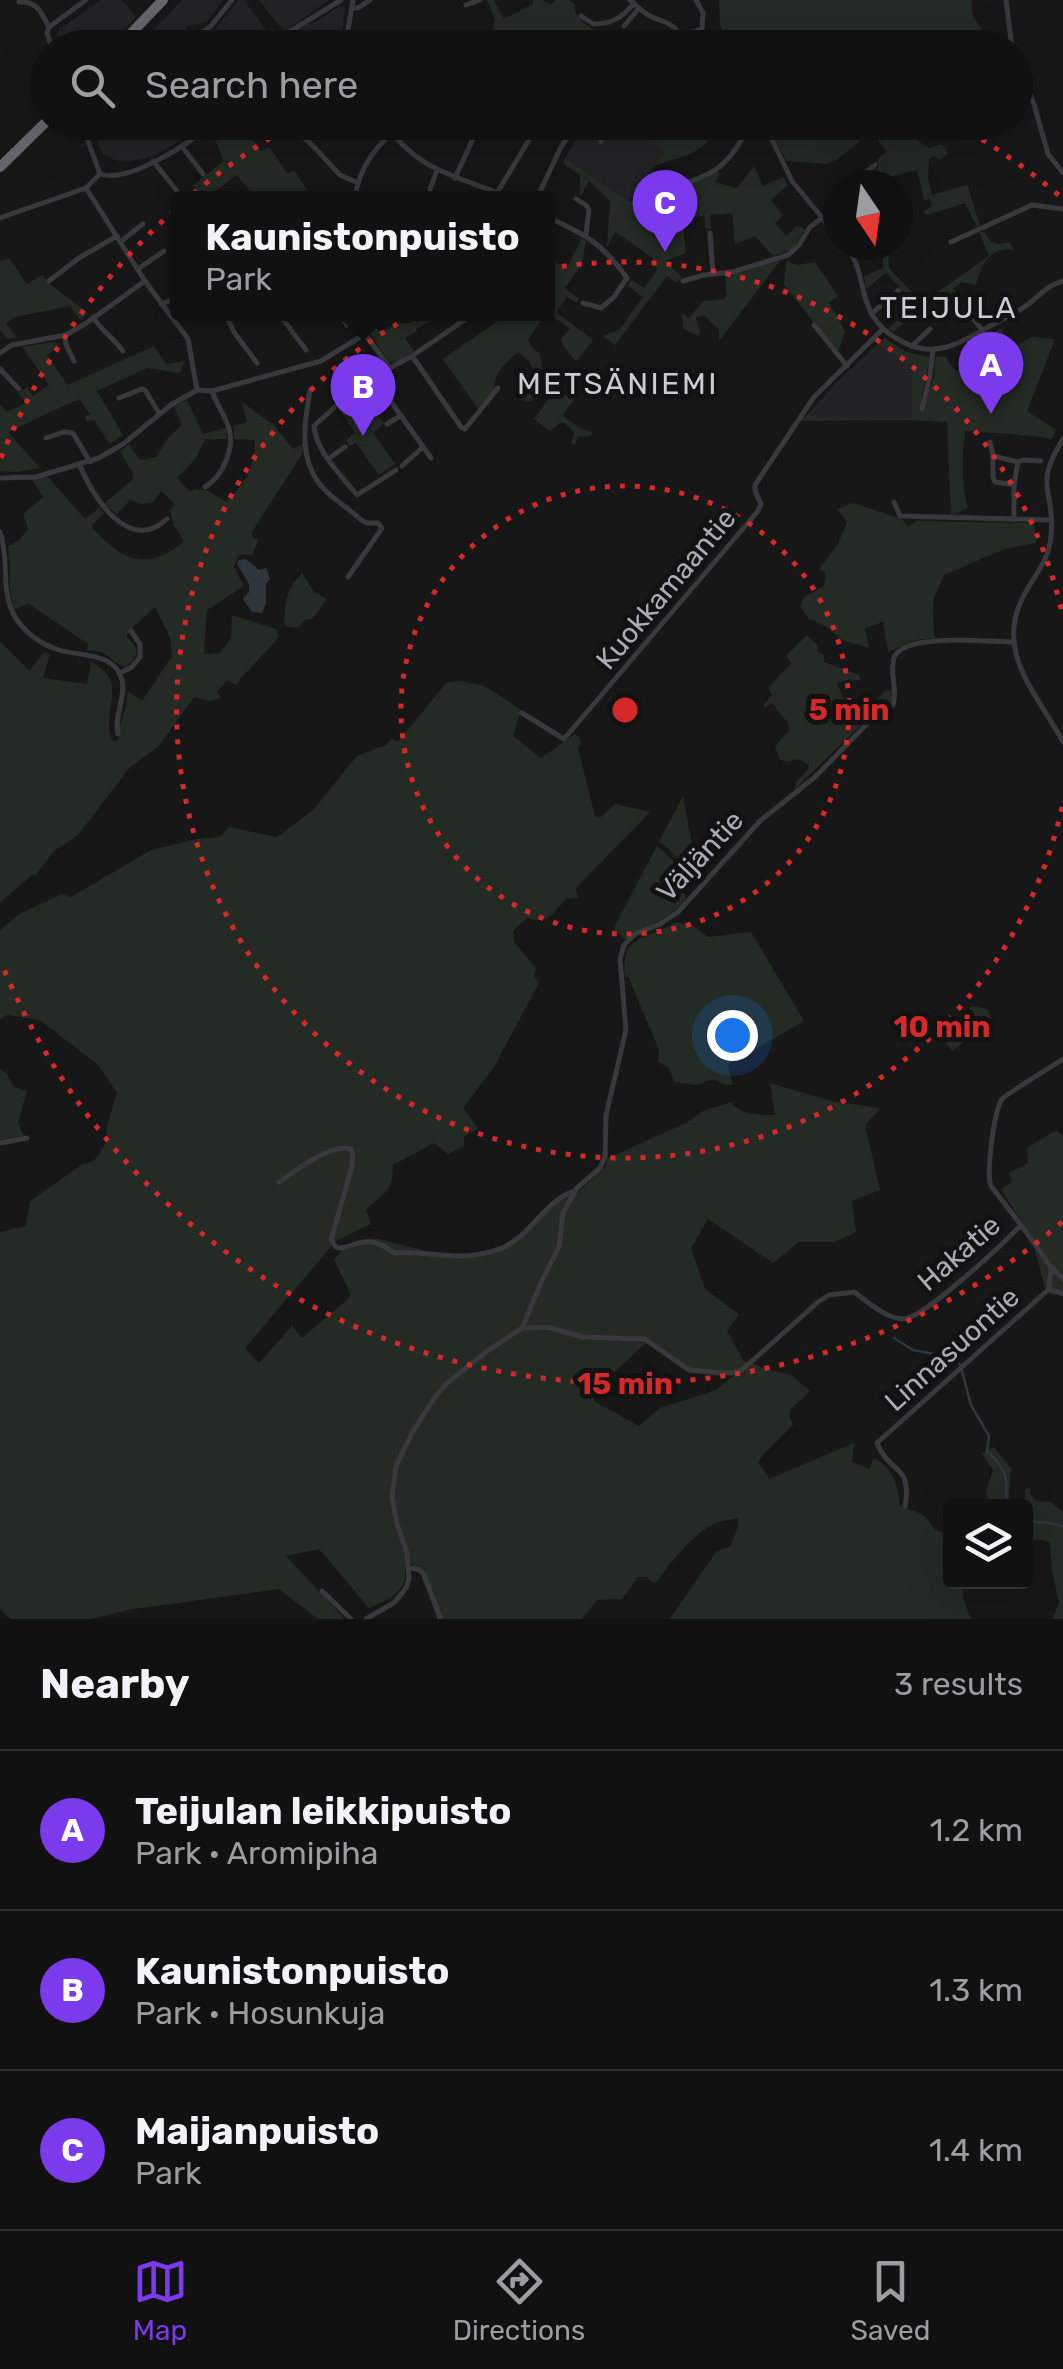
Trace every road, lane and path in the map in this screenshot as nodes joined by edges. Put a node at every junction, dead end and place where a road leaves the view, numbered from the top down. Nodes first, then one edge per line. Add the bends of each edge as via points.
1 (86, 0) edge
2 (163, 0) edge
3 (232, 0) edge
4 (341, 0) edge
5 (370, 0) edge
6 (480, 0) edge
7 (696, 0) edge
8 (1006, 0) edge
9 (19, 2) edge
10 (353, 4) edge
11 (634, 4) edge
12 (466, 5) dead end
13 (581, 16) dead end
14 (624, 26) dead end
15 (49, 27) junction
16 (48, 30) edge
17 (135, 30) edge
18 (206, 30) edge
19 (292, 30) edge
20 (348, 30) edge
21 (676, 30) edge
22 (699, 30) edge
23 (1010, 30) edge
24 (1033, 102) edge
25 (30, 138) edge
26 (88, 140) edge
27 (193, 140) edge
28 (306, 140) edge
29 (385, 140) edge
30 (398, 140) edge
31 (472, 140) edge
32 (529, 140) edge
33 (566, 140) edge
34 (742, 140) edge
35 (772, 140) edge
36 (183, 148) junction
37 (153, 162) junction
38 (875, 165) dead end
39 (0, 168) edge
40 (437, 170) junction
41 (869, 170) edge
42 (1063, 173) edge
43 (100, 174) junction
44 (203, 174) dead end
45 (455, 178) junction
46 (357, 182) junction
47 (86, 188) junction
48 (177, 191) edge
49 (356, 191) edge
50 (430, 191) edge
51 (485, 191) edge
52 (499, 191) edge
53 (540, 191) edge
54 (576, 200) dead end
55 (662, 201) dead end
56 (1063, 209) edge
57 (0, 218) edge
58 (823, 220) joint
59 (555, 221) edge
60 (144, 224) dead end
61 (710, 233) dead end
62 (586, 235) junction
63 (119, 239) junction
64 (951, 242) dead end
65 (164, 251) dead end
66 (855, 260) edge
67 (138, 270) junction
68 (713, 274) junction
69 (49, 281) dead end
70 (145, 281) junction
71 (683, 282) dead end
72 (1063, 282) edge
73 (898, 291) dead end
74 (170, 301) edge
75 (584, 303) dead end
76 (161, 304) junction
77 (962, 304) dead end
78 (871, 314) junction
79 (170, 316) edge
80 (93, 317) junction
81 (174, 321) edge
82 (228, 321) edge
83 (284, 321) edge
84 (345, 321) edge
85 (360, 321) edge
86 (463, 321) edge
87 (814, 324) dead end
88 (348, 325) dead end
89 (883, 329) junction
90 (930, 329) dead end
91 (983, 331) junction
92 (365, 334) junction
93 (66, 335) junction
94 (974, 336) junction
95 (912, 346) junction
96 (306, 350) dead end
97 (122, 352) dead end
98 (0, 353) edge
99 (933, 353) junction
100 (412, 356) junction
101 (74, 361) dead end
102 (257, 363) dead end
103 (997, 365) dead end
104 (846, 366) junction
105 (390, 368) junction
106 (0, 369) edge
107 (377, 382) junction
108 (498, 388) dead end
109 (19, 389) dead end
110 (196, 390) junction
111 (310, 390) dead end
112 (212, 391) junction
113 (118, 398) dead end
114 (922, 409) dead end
115 (158, 413) junction
116 (400, 416) junction
117 (306, 422) junction
118 (316, 423) junction
119 (387, 424) dead end
120 (46, 438) dead end
121 (1063, 439) edge
122 (990, 442) dead end
123 (345, 447) dead end
124 (423, 447) junction
125 (992, 456) junction
126 (328, 458) junction
127 (431, 458) dead end
128 (90, 462) junction
129 (1018, 462) junction
130 (1041, 462) dead end
131 (80, 465) junction
132 (0, 478) edge
133 (1014, 485) junction
134 (205, 487) dead end
135 (894, 502) dead end
136 (1014, 519) junction
137 (167, 520) dead end
138 (1051, 520) junction
139 (0, 532) edge
140 (348, 577) dead end
141 (3, 591) edge
142 (131, 631) dead end
143 (1014, 642) junction
144 (120, 673) junction
145 (522, 713) dead end
146 (118, 734) dead end
147 (1063, 742) edge
148 (1063, 1059) edge
149 (27, 1138) dead end
150 (0, 1143) edge
151 (279, 1182) dead end
152 (574, 1191) junction
153 (1021, 1225) junction
154 (1051, 1267) junction
155 (1063, 1280) edge
156 (1049, 1289) junction
157 (1063, 1294) edge
158 (522, 1328) junction
159 (904, 1506) dead end
160 (410, 1568) junction
161 (322, 1591) dead end
162 (351, 1619) edge
163 (366, 1619) edge
164 (440, 1619) edge

1 - 15 street
2 - 17 highway
3 - 18 street
4 - 19 street
5 - 10 street via 358,8
6 - 12 street
7 - 22 street
8 - 23 street
9 - 15 street via 36,4
10 - 20 street
11 - 13 street via 610,22 593,24
11 - 14 street
11 - 21 street
15 - 16 street
24 - 42 street via 1048,154
25 - 39 highway
26 - 43 street
27 - 36 street
28 - 46 street via 340,175
29 - 46 street
30 - 40 street
31 - 45 street
32 - 52 street
33 - 53 street
34 - 55 street via 718,168
35 - 58 street
36 - 37 street
36 - 44 street
37 - 43 street via 111,177
37 - 48 street
38 - 41 street
40 - 45 street
40 - 50 street
43 - 47 street
45 - 51 street
46 - 49 street
47 - 57 street
47 - 63 street
54 - 62 street via 588,206
56 - 64 street via 1032,205
58 - 68 street via 788,255
59 - 62 street
60 - 63 street
61 - 68 street
62 - 75 street via 626,278 601,308
63 - 67 street
63 - 69 street
65 - 67 street
66 - 78 street
67 - 70 street
68 - 71 street
70 - 76 street
70 - 80 street
72 - 91 street
73 - 78 street
74 - 76 street
76 - 79 street
77 - 91 street
78 - 89 street
80 - 93 street
80 - 97 street
81 - 110 street via 188,339
82 - 102 street
83 - 96 street
84 - 88 street
85 - 92 street
86 - 100 street
87 - 104 street
89 - 95 street
89 - 104 street, Kuokkamaantie
90 - 95 street
91 - 94 street
92 - 105 street
92 - 112 street via 321,361
93 - 98 street
93 - 101 street
94 - 99 street
94 - 103 street
95 - 99 street
99 - 114 street
100 - 105 street
100 - 108 street via 465,429
104 - 145 street, Kuokkamaantie via 814,397 756,485 758,511 564,739
105 - 107 street
106 - 109 street
107 - 116 street
107 - 118 street
110 - 112 street
110 - 115 street
111 - 117 street
112 - 134 street via 230,429 230,447
113 - 115 street via 145,390
115 - 128 street
116 - 119 street
116 - 124 street
117 - 118 street
117 - 140 street via 312,475 361,520 382,528
118 - 126 street via 315,437
120 - 128 street via 72,432
121 - 138 street via 1046,478
122 - 125 street
123 - 126 street
124 - 126 street via 357,495
124 - 127 street
125 - 129 street
125 - 133 street via 995,482
128 - 131 street
129 - 130 street
129 - 133 street
131 - 132 street
131 - 137 street via 99,503 116,519 142,530
133 - 136 street
135 - 136 street via 900,516
136 - 138 street
138 - 143 street via 1048,552 1019,606
139 - 141 street
141 - 144 street via 33,637 57,650 99,657
142 - 144 street via 140,657
143 - 147 street via 1023,677
143 - 152 street, Väljäntie via 930,641 901,650 894,660 894,705 760,821 678,912 627,940 620,959 626,1030 606,1115 605,1157
144 - 146 street
148 - 153 street, Hakatie via 1005,1096 1000,1107 988,1180
149 - 150 street
151 - 152 street via 338,1148 351,1149 331,1240 336,1246 377,1242 394,1253 460,1258 503,1248
152 - 158 street, Väljäntie via 559,1246
153 - 154 street
153 - 158 street, Hakatie via 914,1316 893,1316 854,1292 829,1295 737,1372 689,1370 644,1339
154 - 155 street
154 - 156 street, Linnasuontie
156 - 157 street
156 - 159 street, Linnasuontie via 877,1444 906,1480
158 - 160 street via 446,1384 396,1466 394,1510
160 - 163 street via 402,1595
160 - 164 street via 422,1573
161 - 162 street

